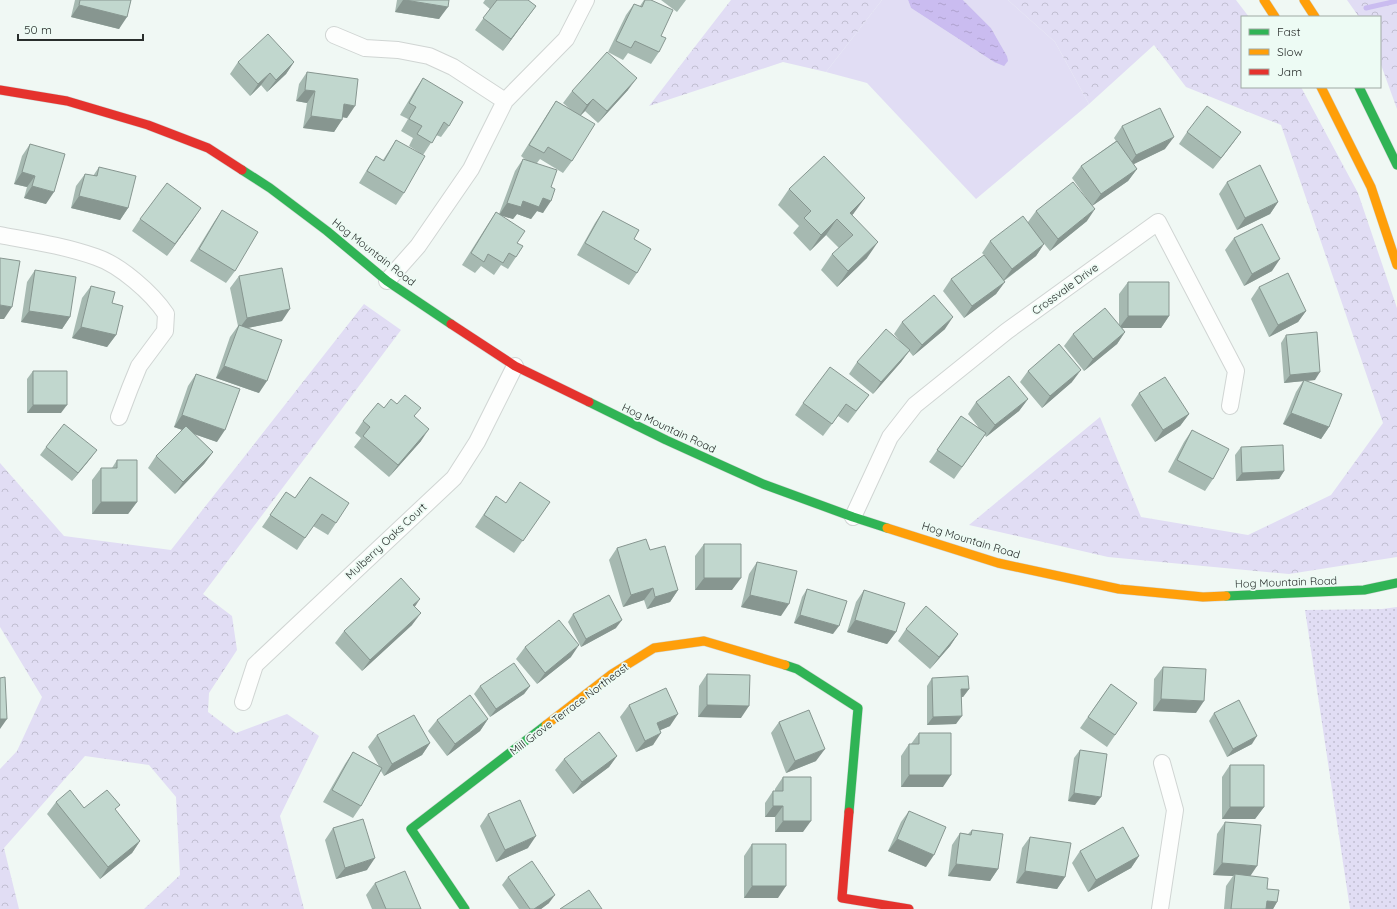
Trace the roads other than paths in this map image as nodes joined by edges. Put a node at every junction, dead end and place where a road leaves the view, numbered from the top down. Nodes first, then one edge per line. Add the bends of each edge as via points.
1 (586, 0) edge
2 (1264, 0) edge
3 (1304, 0) edge
4 (1274, 16) edge
5 (1314, 16) edge
6 (334, 35) dead end
7 (1321, 88) edge
8 (1359, 88) edge
9 (0, 90) edge
10 (505, 101) junction
11 (1397, 165) edge
12 (0, 235) edge
13 (1397, 265) edge
14 (387, 281) junction
15 (515, 366) junction
16 (1230, 406) dead end
17 (119, 417) dead end
18 (853, 517) junction
19 (1397, 583) edge
20 (244, 702) dead end
21 (1162, 763) dead end
22 (465, 909) edge
23 (909, 909) edge
24 (1160, 909) edge

1 - 10 street via 566,39
2 - 4 street
3 - 5 street
6 - 10 street via 365,48 398,50 429,56 453,67
7 - 13 street via 1371,188
8 - 11 street
9 - 14 street, Hog Mountain Road via 67,102 148,125 208,148 270,188
10 - 14 street via 471,169 418,246
12 - 17 street via 67,248 97,257 125,273 156,300 166,314 165,331 139,366
14 - 15 street, Hog Mountain Road
15 - 18 street, Hog Mountain Road via 659,437 763,484
15 - 20 street, Mulberry Oaks Court via 477,442 454,478 255,665
16 - 18 street, Crossvale Drive via 1236,371 1158,222 1007,331 916,405 890,437
18 - 19 street, Hog Mountain Road via 998,563 1119,589 1204,597 1364,590
21 - 24 street via 1175,810
22 - 23 street, Mill Grove Terrace Northeast via 411,828 612,674 654,648 704,641 797,669 858,708 842,898

